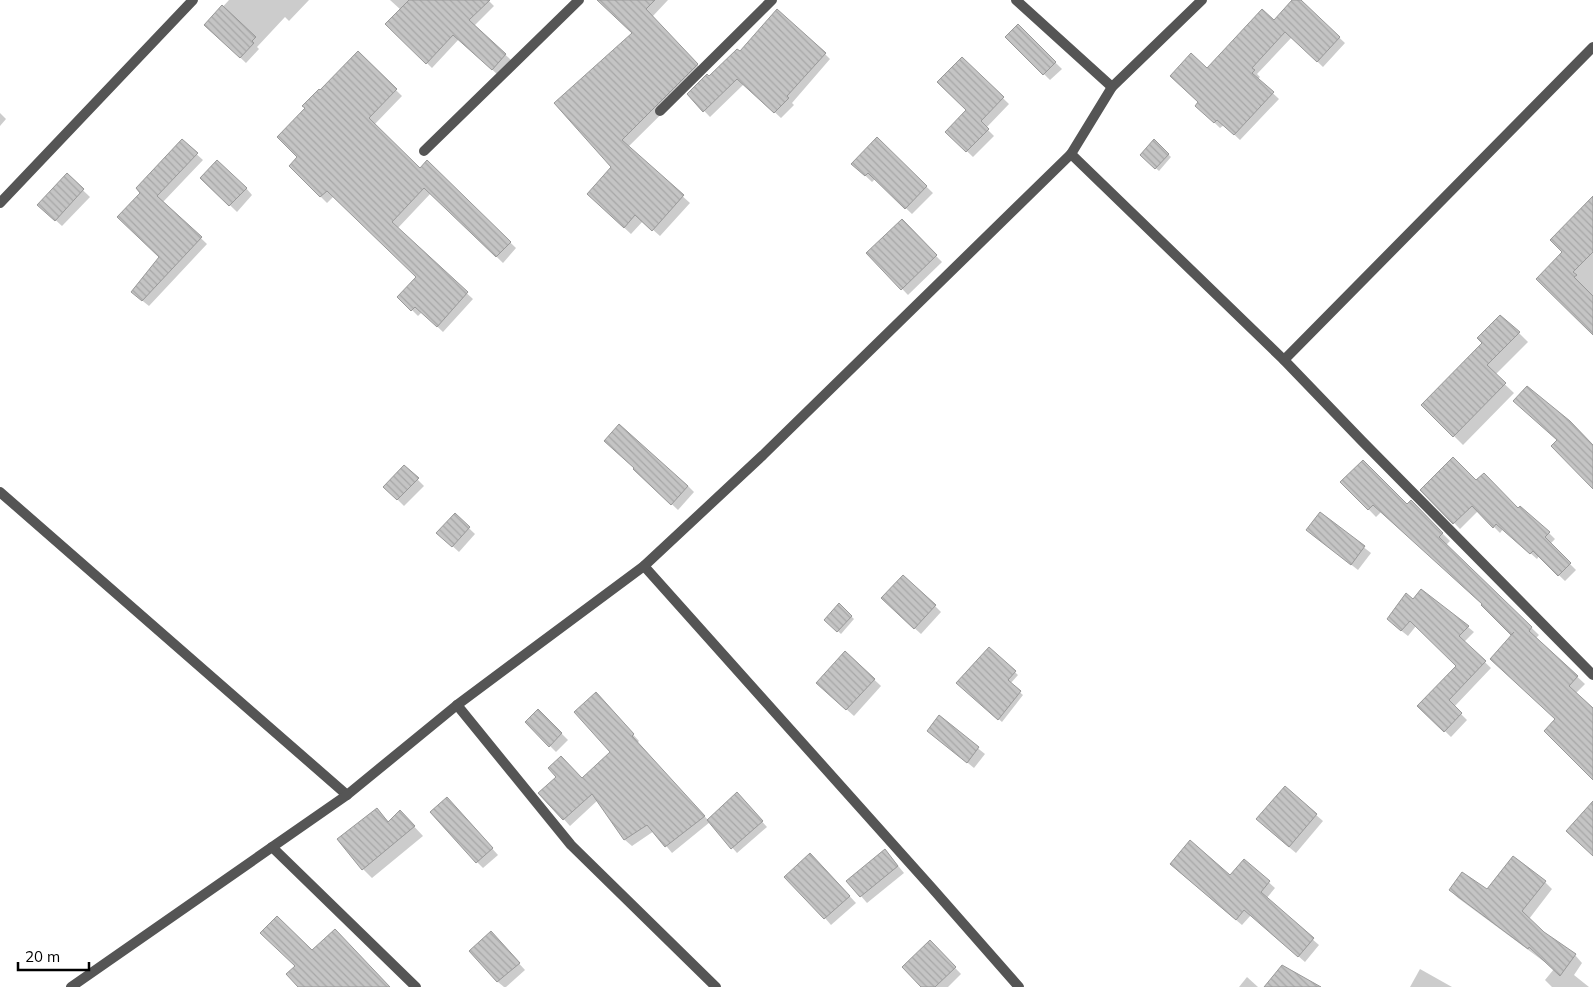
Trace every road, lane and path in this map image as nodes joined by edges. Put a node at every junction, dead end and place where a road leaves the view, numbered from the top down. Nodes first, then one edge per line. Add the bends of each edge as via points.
1 (193, 0) edge
2 (579, 0) edge
3 (772, 0) edge
4 (1016, 0) edge
5 (1202, 0) edge
6 (1593, 46) edge
7 (1112, 87) junction
8 (660, 112) dead end
9 (424, 151) dead end
10 (1071, 154) junction
11 (0, 203) edge
12 (1284, 360) junction
13 (0, 492) edge
14 (644, 566) junction
15 (1593, 675) edge
16 (457, 705) junction
17 (347, 795) junction
18 (272, 847) junction
19 (72, 987) edge
20 (416, 987) edge
21 (716, 987) edge
22 (1018, 987) edge

1 - 11 street
2 - 9 street
3 - 8 street
4 - 7 street
5 - 7 street
6 - 12 street
7 - 10 street
10 - 12 street
10 - 14 street via 763,455
12 - 15 street
13 - 17 street
14 - 16 street
14 - 22 street
16 - 17 street
16 - 21 street via 571,845
17 - 18 street
18 - 19 street
18 - 20 street

